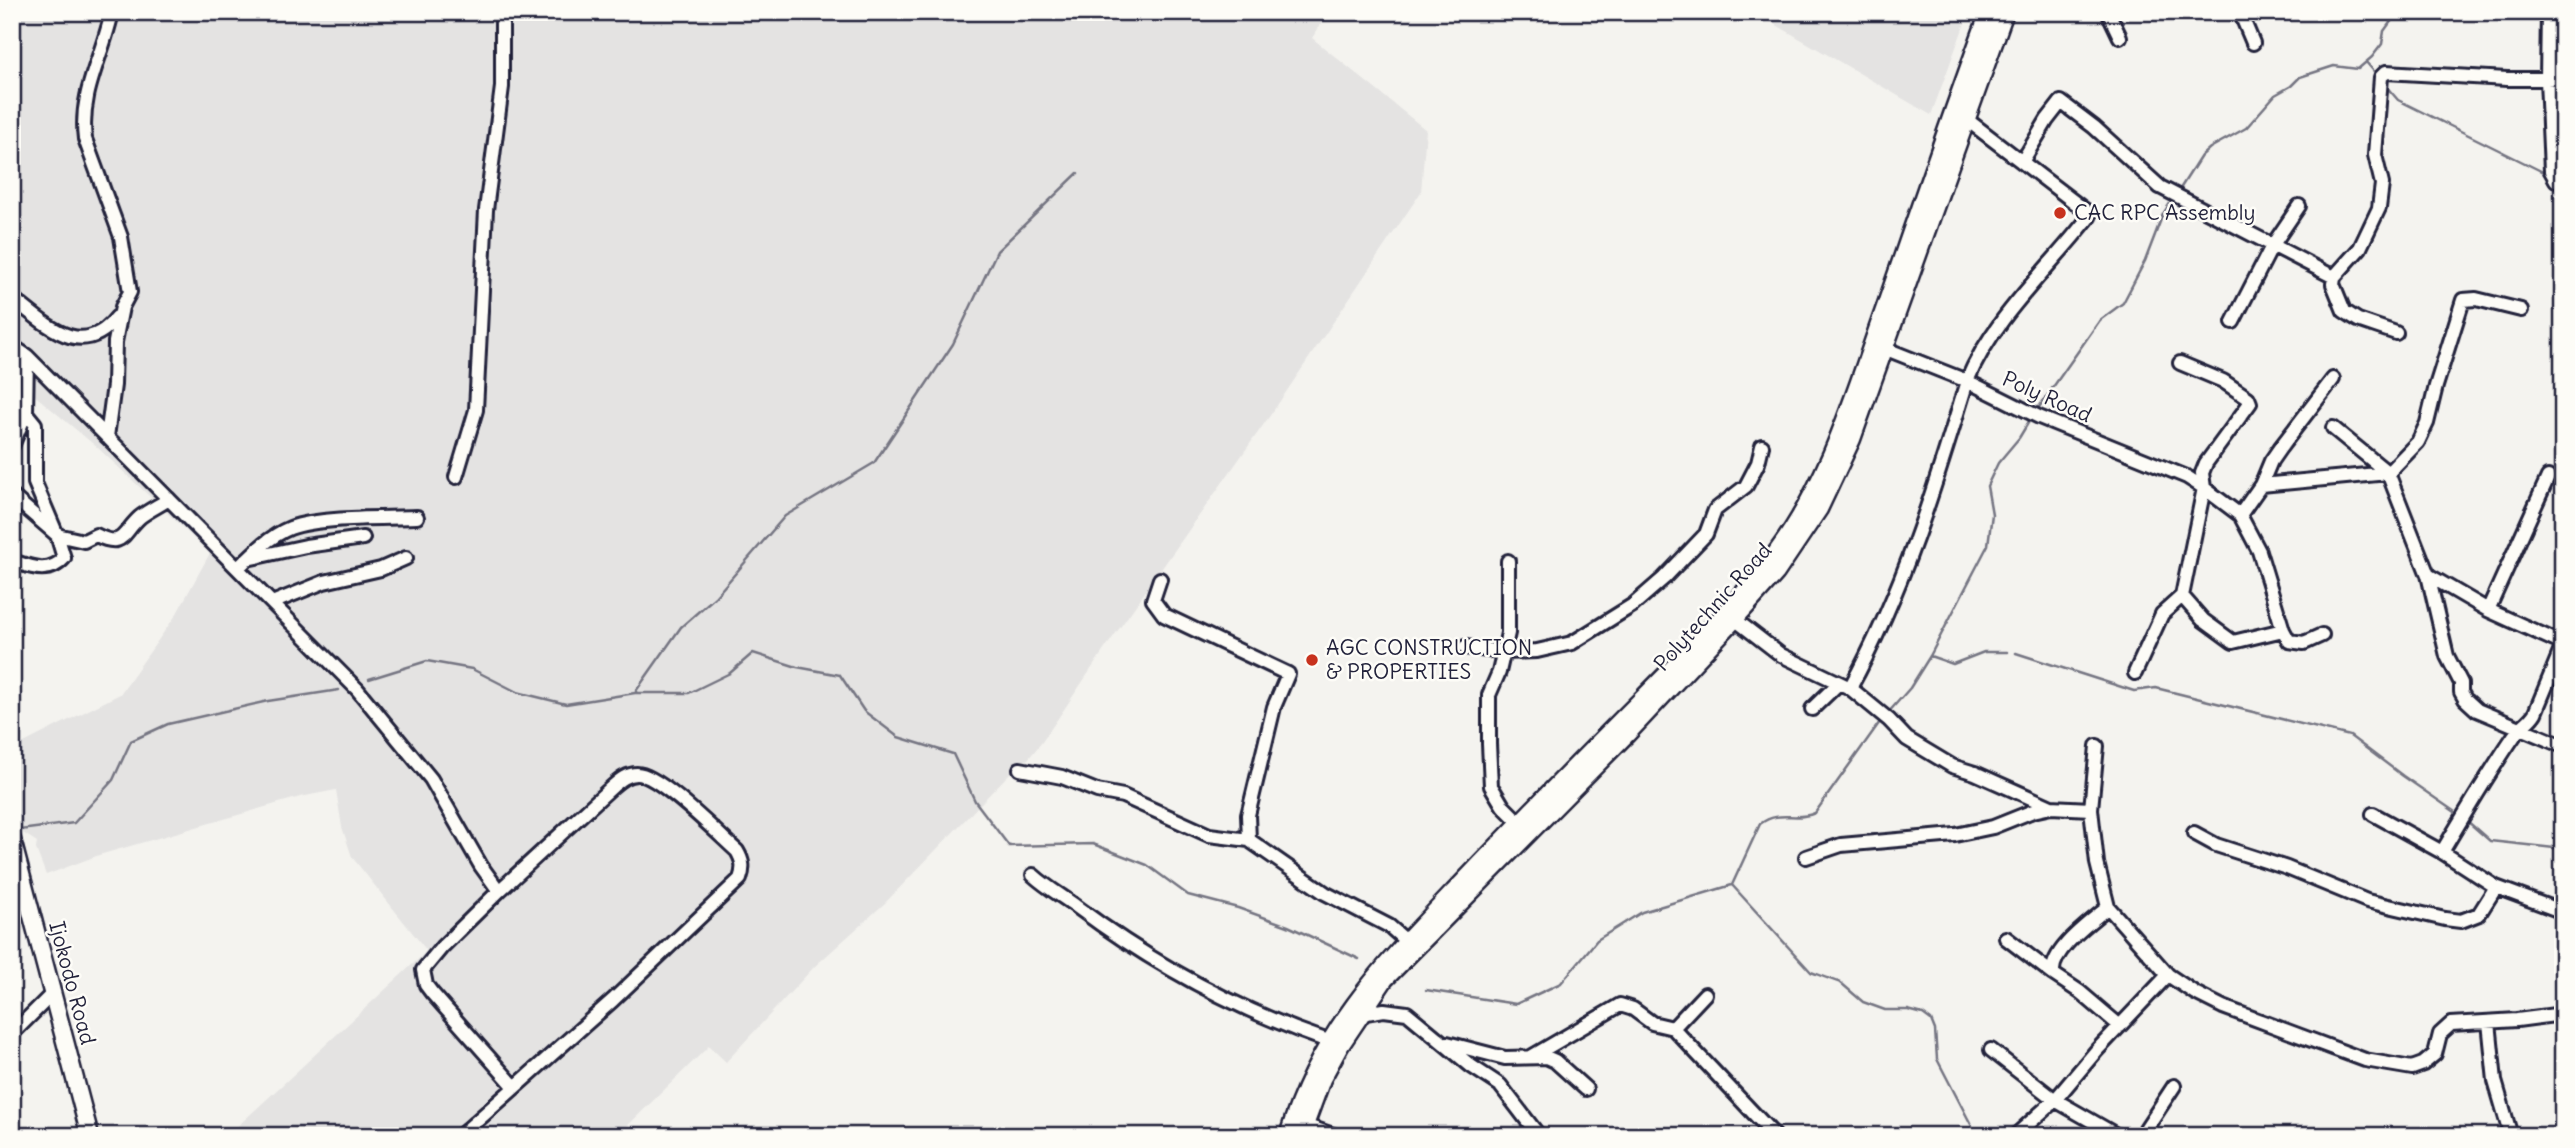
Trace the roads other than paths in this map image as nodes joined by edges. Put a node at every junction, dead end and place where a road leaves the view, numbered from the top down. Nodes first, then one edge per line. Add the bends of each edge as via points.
1 (112, 12) edge
2 (502, 12) edge
3 (1989, 12) edge
4 (2005, 12) edge
5 (2108, 12) edge
6 (2240, 12) edge
7 (2548, 12) edge
8 (2120, 37) dead end
9 (2253, 43) dead end
10 (2563, 77) edge
11 (2547, 79) junction
12 (1966, 118) junction
13 (1944, 161) junction
14 (2022, 162) junction
15 (2563, 180) edge
16 (2298, 206) dead end
17 (2272, 246) junction
18 (2334, 277) junction
19 (12, 298) edge
20 (2521, 310) dead end
21 (121, 312) junction
22 (2233, 322) dead end
23 (2396, 334) dead end
24 (1878, 345) junction
25 (12, 346) edge
26 (27, 356) junction
27 (2180, 362) dead end
28 (12, 377) edge
29 (2333, 379) dead end
30 (1967, 381) junction
31 (26, 413) junction
32 (2333, 428) dead end
33 (107, 437) junction
34 (12, 446) edge
35 (1762, 446) dead end
36 (2388, 473) junction
37 (456, 477) dead end
38 (2548, 477) dead end
39 (2261, 485) junction
40 (2204, 488) junction
41 (12, 496) edge
42 (169, 499) junction
43 (2240, 515) junction
44 (417, 517) dead end
45 (57, 535) junction
46 (363, 538) dead end
47 (406, 558) dead end
48 (12, 561) edge
49 (1508, 561) dead end
50 (242, 564) junction
51 (2428, 575) junction
52 (1160, 579) dead end
53 (2182, 596) junction
54 (272, 603) junction
55 (2488, 610) junction
56 (1730, 615) junction
57 (2283, 631) junction
58 (2322, 635) dead end
59 (2563, 645) edge
60 (1465, 647) dead end
61 (1504, 652) junction
62 (2135, 673) dead end
63 (1844, 685) junction
64 (1812, 709) dead end
65 (2519, 727) junction
66 (2097, 746) dead end
67 (2563, 746) edge
68 (1020, 769) dead end
69 (2051, 807) junction
70 (2091, 809) junction
71 (2374, 814) dead end
72 (1520, 823) junction
73 (2194, 832) dead end
74 (1249, 840) junction
75 (14, 843) edge
76 (2442, 852) junction
77 (1806, 856) dead end
78 (1033, 875) dead end
79 (2496, 887) junction
80 (499, 891) junction
81 (2108, 906) junction
82 (2563, 912) edge
83 (2006, 937) dead end
84 (1406, 941) junction
85 (2053, 974) junction
86 (2168, 975) junction
87 (52, 993) junction
88 (1705, 994) dead end
89 (1361, 1014) junction
90 (2563, 1014) edge
91 (2489, 1022) junction
92 (2120, 1026) junction
93 (1673, 1028) junction
94 (12, 1034) edge
95 (1328, 1041) junction
96 (1444, 1042) junction
97 (1991, 1050) dead end
98 (1531, 1057) junction
99 (2174, 1086) dead end
100 (514, 1087) junction
101 (1586, 1089) dead end
102 (2055, 1100) junction
103 (1303, 1130) edge
104 (90, 1136) edge
105 (460, 1136) edge
106 (1288, 1136) edge
107 (1336, 1136) edge
108 (1539, 1136) edge
109 (1775, 1136) edge
110 (2015, 1136) edge
111 (2118, 1136) edge
112 (2141, 1136) edge
113 (2511, 1136) edge

1 - 21 street via 87,88 84,127 121,237 130,292
2 - 37 street via 502,87 486,211 476,410
3 - 13 main road, Polytechnic Road
4 - 12 main road, Polytechnic Road
5 - 8 street
6 - 9 street
7 - 11 street
10 - 11 street
11 - 15 street via 2552,170 2556,180
11 - 18 street via 2383,74 2375,155 2382,184 2379,208 2360,248
12 - 13 main road, Polytechnic Road
12 - 14 street
13 - 24 main road, Polytechnic Road
14 - 17 street via 2061,102 2160,187
14 - 30 street via 2089,215 1987,340
16 - 17 street
17 - 18 street
17 - 22 street
18 - 23 street via 2344,311
19 - 21 street via 49,327 84,340 109,327
20 - 36 street via 2463,300 2427,423 2418,442
21 - 33 street
24 - 30 street, Poly Road
24 - 56 main road, Polytechnic Road via 1852,439 1819,509 1776,573
25 - 26 street
26 - 28 street
26 - 31 street
26 - 33 street
27 - 40 street via 2223,381 2250,403 2206,463
29 - 39 street via 2271,461
30 - 40 street, Poly Road
30 - 63 street via 1892,604
31 - 34 street
31 - 45 street via 35,424 35,483
32 - 36 street
33 - 42 street
35 - 61 street via 1746,486 1715,510 1706,534 1633,605 1572,643
36 - 39 street
36 - 51 street
38 - 55 street
39 - 43 street
40 - 43 street, Poly Road
40 - 53 street
41 - 45 street
42 - 45 street via 143,514 121,539 110,542 96,535 84,541
42 - 50 street
43 - 57 street via 2259,551
44 - 50 street via 290,528
45 - 48 street via 64,558 59,564 35,568
46 - 50 street via 306,546
47 - 54 street
49 - 61 street
50 - 54 street
51 - 55 street
51 - 65 street via 2447,656 2465,699 2477,710
52 - 74 street via 1153,600 1164,615 1288,674 1248,815
53 - 57 street via 2203,620 2233,642
53 - 62 street via 2162,614
54 - 80 street via 357,689 431,779
55 - 59 street
56 - 63 street via 1781,655
56 - 72 main road, Polytechnic Road
56 - 89 main road, Polytechnic Road via 1627,734 1385,979
57 - 58 street via 2296,643
59 - 65 street via 2535,713
60 - 61 street
61 - 72 street via 1489,695 1491,786
63 - 64 street
63 - 69 street via 1907,739 1952,766
65 - 67 street
65 - 76 street
66 - 70 street
68 - 74 street via 1123,796 1209,835
69 - 70 street
69 - 77 street via 1955,835 1841,845
70 - 81 street
71 - 76 street
72 - 84 main road, Polytechnic Road
73 - 79 street via 2216,845 2367,901 2445,919 2461,921 2479,914
74 - 84 street
75 - 87 main road, Ijokodo Road
76 - 79 street
78 - 95 street via 1114,935 1213,994
79 - 82 street
80 - 100 street via 423,970 432,993
80 - 100 street via 613,786 636,774 648,776 672,793 737,851 744,869 740,879 623,991
81 - 85 street via 2061,950
81 - 86 street
83 - 85 street
84 - 95 main road, Polytechnic Road
85 - 92 street
86 - 91 street via 2223,1007 2389,1065 2412,1068 2424,1064 2435,1054 2441,1034 2451,1024
86 - 92 street
87 - 94 street
87 - 104 main road, Ijokodo Road
88 - 93 street
89 - 96 street via 1407,1013
89 - 103 main road, Polytechnic Road via 1322,1079
90 - 91 street
91 - 113 street via 2495,1081
92 - 102 street
93 - 98 street via 1651,1023 1620,1005
93 - 109 street
95 - 106 main road, Polytechnic Road
96 - 98 street via 1505,1058
96 - 108 street via 1500,1085
97 - 102 street
98 - 101 street via 1555,1061
99 - 112 street
100 - 105 street
102 - 110 street
102 - 111 street
103 - 107 street

